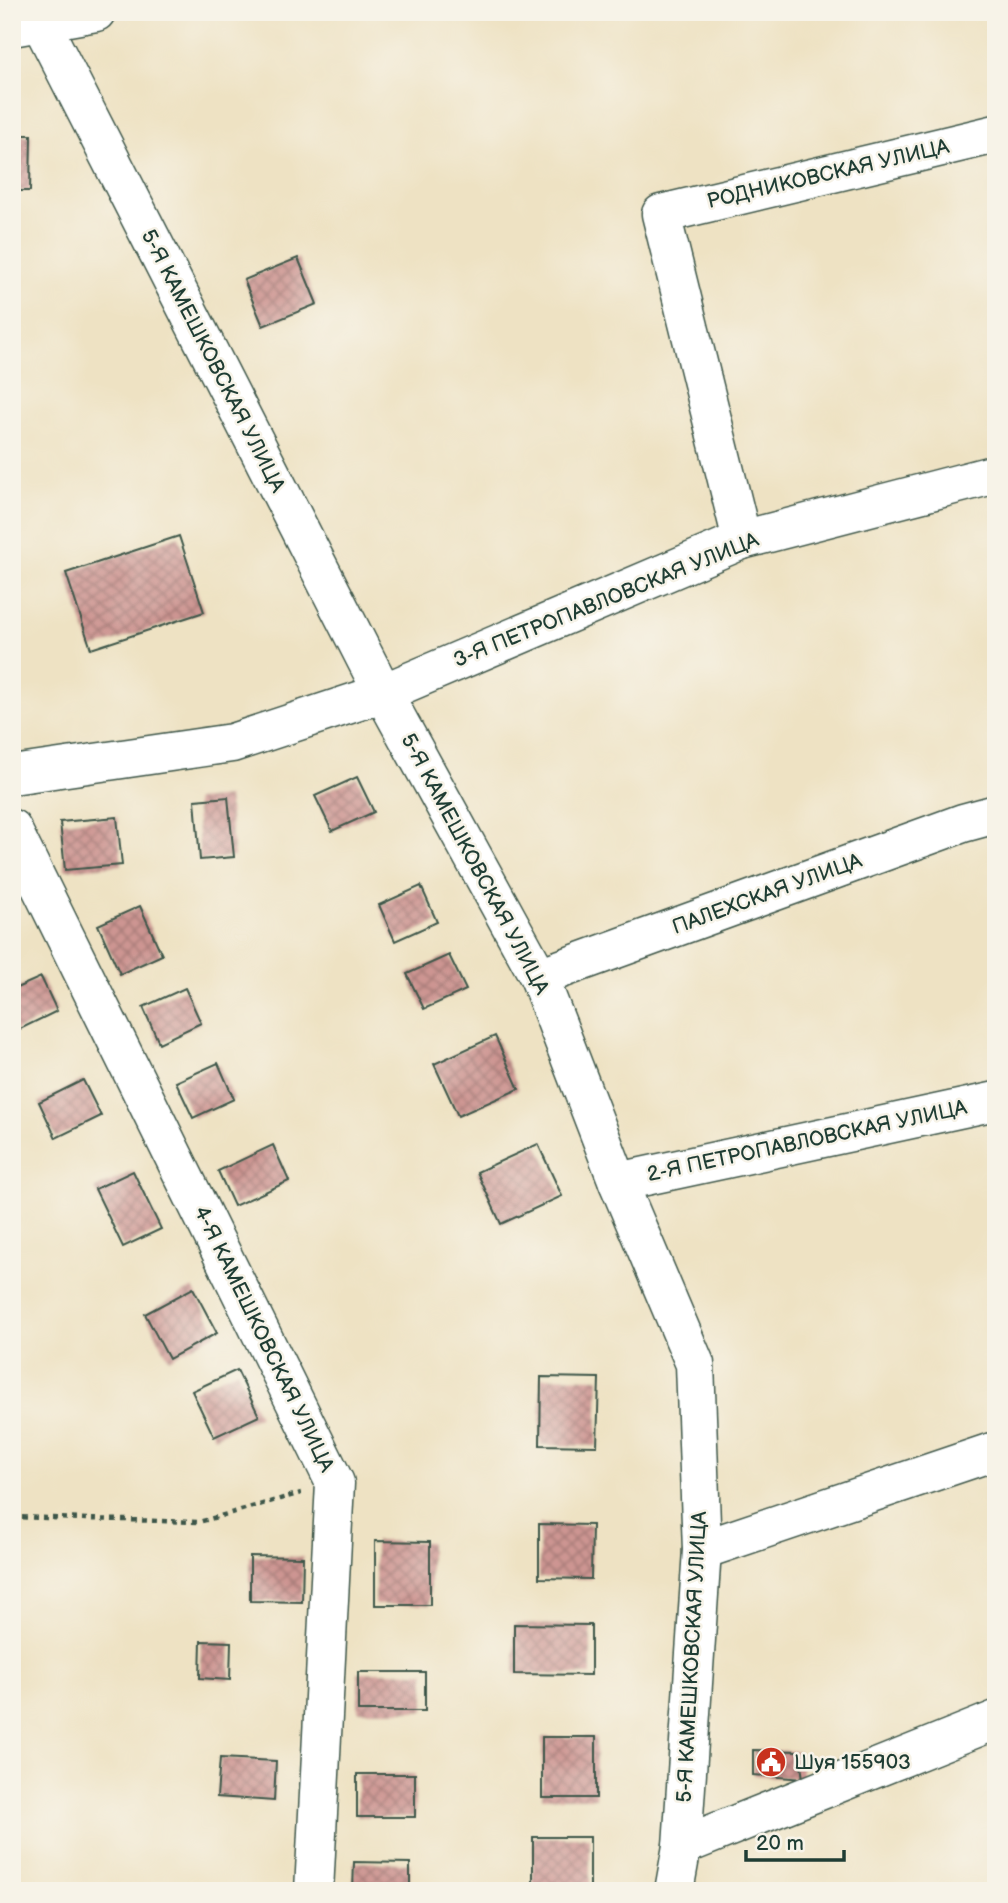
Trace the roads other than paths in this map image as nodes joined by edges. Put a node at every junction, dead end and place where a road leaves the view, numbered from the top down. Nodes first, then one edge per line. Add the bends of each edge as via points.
1 (96, 12) edge
2 (26, 24) edge
3 (996, 134) edge
4 (996, 474) edge
5 (742, 540) junction
6 (383, 693) junction
7 (12, 775) edge
8 (996, 814) edge
9 (12, 829) edge
10 (539, 977) junction
11 (996, 1101) edge
12 (618, 1182) junction
13 (992, 1452) dead end
14 (702, 1550) junction
15 (996, 1720) edge
16 (682, 1846) junction
17 (314, 1891) edge
18 (674, 1891) edge

1 - 2 street
2 - 6 street, 5-Я КАМЕШКОВСКАЯ УЛИЦА
3 - 5 street, РОДНИКОВСКАЯ УЛИЦА via 661,214
4 - 5 street, 3-Я ПЕТРОПАВЛОВСКАЯ УЛИЦА
5 - 6 street, 3-Я ПЕТРОПАВЛОВСКАЯ УЛИЦА
6 - 7 street, 3-Я ПЕТРОПАВЛОВСКАЯ УЛИЦА via 232,743
6 - 10 street, 5-Я КАМЕШКОВСКАЯ УЛИЦА
8 - 10 street, ПАЛЕХСКАЯ УЛИЦА
9 - 17 street, 4-Я КАМЕШКОВСКАЯ УЛИЦА via 335,1483
10 - 12 street, 5-Я КАМЕШКОВСКАЯ УЛИЦА
11 - 12 street, 2-Я ПЕТРОПАВЛОВСКАЯ УЛИЦА
12 - 14 street, 5-Я КАМЕШКОВСКАЯ УЛИЦА via 695,1364
13 - 14 street
14 - 16 street, 5-Я КАМЕШКОВСКАЯ УЛИЦА
15 - 16 street
16 - 18 street, 5-Я КАМЕШКОВСКАЯ УЛИЦА

